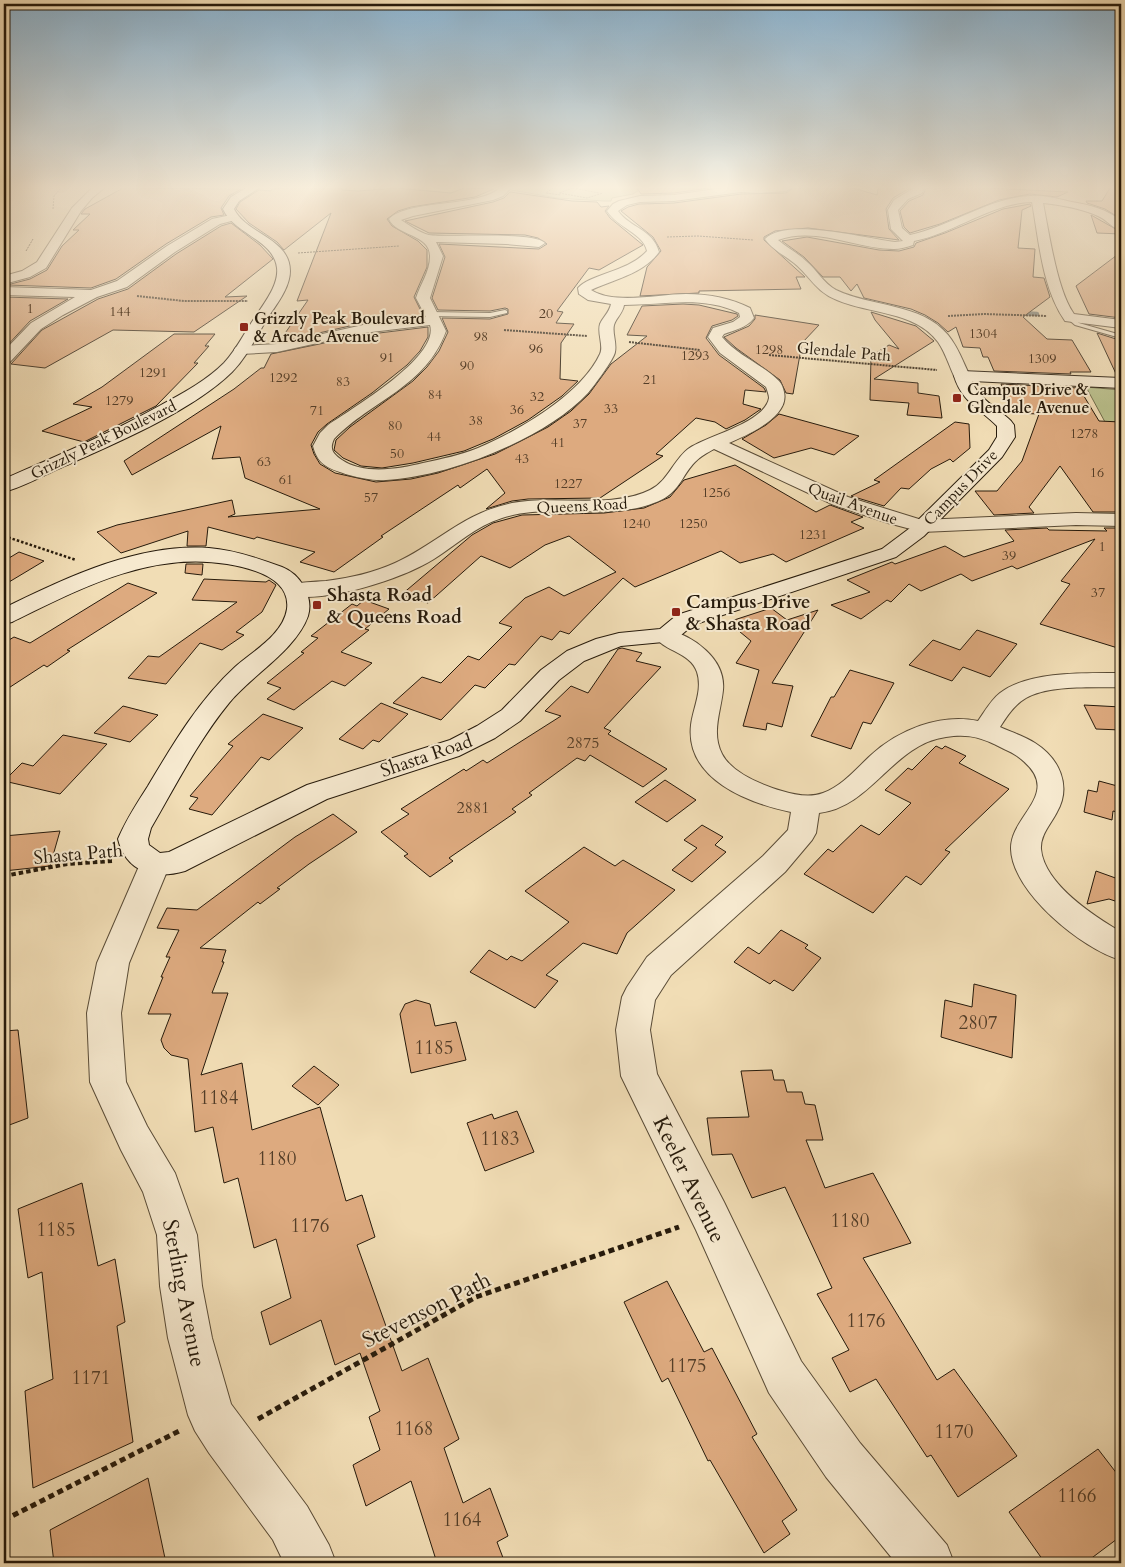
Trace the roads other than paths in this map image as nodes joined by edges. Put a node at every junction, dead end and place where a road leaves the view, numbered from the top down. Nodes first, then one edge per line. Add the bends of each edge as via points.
1 (45, 261) edge
2 (155, 261) edge
3 (281, 261) edge
4 (436, 261) edge
5 (643, 261) edge
6 (801, 261) edge
7 (1049, 261) edge
8 (4, 280) edge
9 (4, 291) edge
10 (99, 292) junction
11 (618, 301) junction
12 (505, 312) dead end
13 (432, 317) junction
14 (1119, 330) edge
15 (242, 350) junction
16 (4, 360) edge
17 (961, 374) junction
18 (1121, 383) edge
19 (713, 442) junction
20 (4, 486) edge
21 (1121, 520) edge
22 (922, 526) junction
23 (296, 590) junction
24 (4, 617) edge
25 (666, 636) junction
26 (1121, 680) edge
27 (985, 730) junction
28 (806, 805) junction
29 (155, 864) junction
30 (1121, 947) edge
31 (311, 1563) edge
32 (929, 1563) edge

1 - 8 street via 26,274
2 - 10 street via 135,276
3 - 15 street, Grizzly Peak Boulevard via 282,280
4 - 13 street via 422,298
5 - 11 street via 585,288 584,291 592,296
6 - 17 street, Campus Drive via 816,282 829,292 910,317 932,329 944,341
7 - 14 street via 1062,308 1070,318
9 - 10 street
10 - 16 street via 36,326
11 - 13 street via 616,312 607,325 608,353 583,389 559,409 511,439 483,452 406,473 384,475 350,471 325,457 322,446 334,429 414,371 439,331
11 - 19 street, Queens Road via 709,299 732,304 745,311 747,318 715,334 715,338 725,350 768,380 778,391 777,402 767,415
12 - 13 lane
13 - 15 street via 277,348
15 - 20 street, Grizzly Peak Boulevard via 225,370 173,406 114,437
17 - 18 street
17 - 22 street, Campus Drive via 966,388 977,402 995,414 1004,425 1006,437 996,453
19 - 22 street, Quail Avenue via 809,488 901,522
19 - 23 street, Queens Road via 688,459 668,487 646,499 599,506 501,511 476,520 417,560 378,578 322,589
21 - 22 street, Quail Avenue
22 - 25 street, Campus Drive via 889,553 685,620
23 - 24 street via 285,577 262,565 211,554 186,554 104,570
23 - 29 street via 298,609 292,623 278,641 235,680 198,727 137,828 133,839 136,851
25 - 28 street, Shasta Road via 696,653 706,665 713,686 704,727 705,744 712,761 727,776 754,791
25 - 29 street, Shasta Road via 619,638 597,645 566,662 519,708 472,740 317,792 174,863
26 - 27 street via 1056,683 1030,688 1008,697
27 - 28 street, Shasta Road via 952,728 924,734 900,745 848,792 825,803
27 - 30 street, Shasta Road via 1026,750 1044,767 1052,782 1052,794 1031,828 1026,850 1032,870 1045,889 1083,924
28 - 32 street, Keeler Avenue via 802,833 774,864 660,966 639,997 633,1030 640,1076 710,1216 784,1377 843,1460
29 - 31 street, Sterling Avenue via 113,963 104,1013 108,1082 161,1186 177,1234 180,1286 190,1338 218,1426 290,1523

